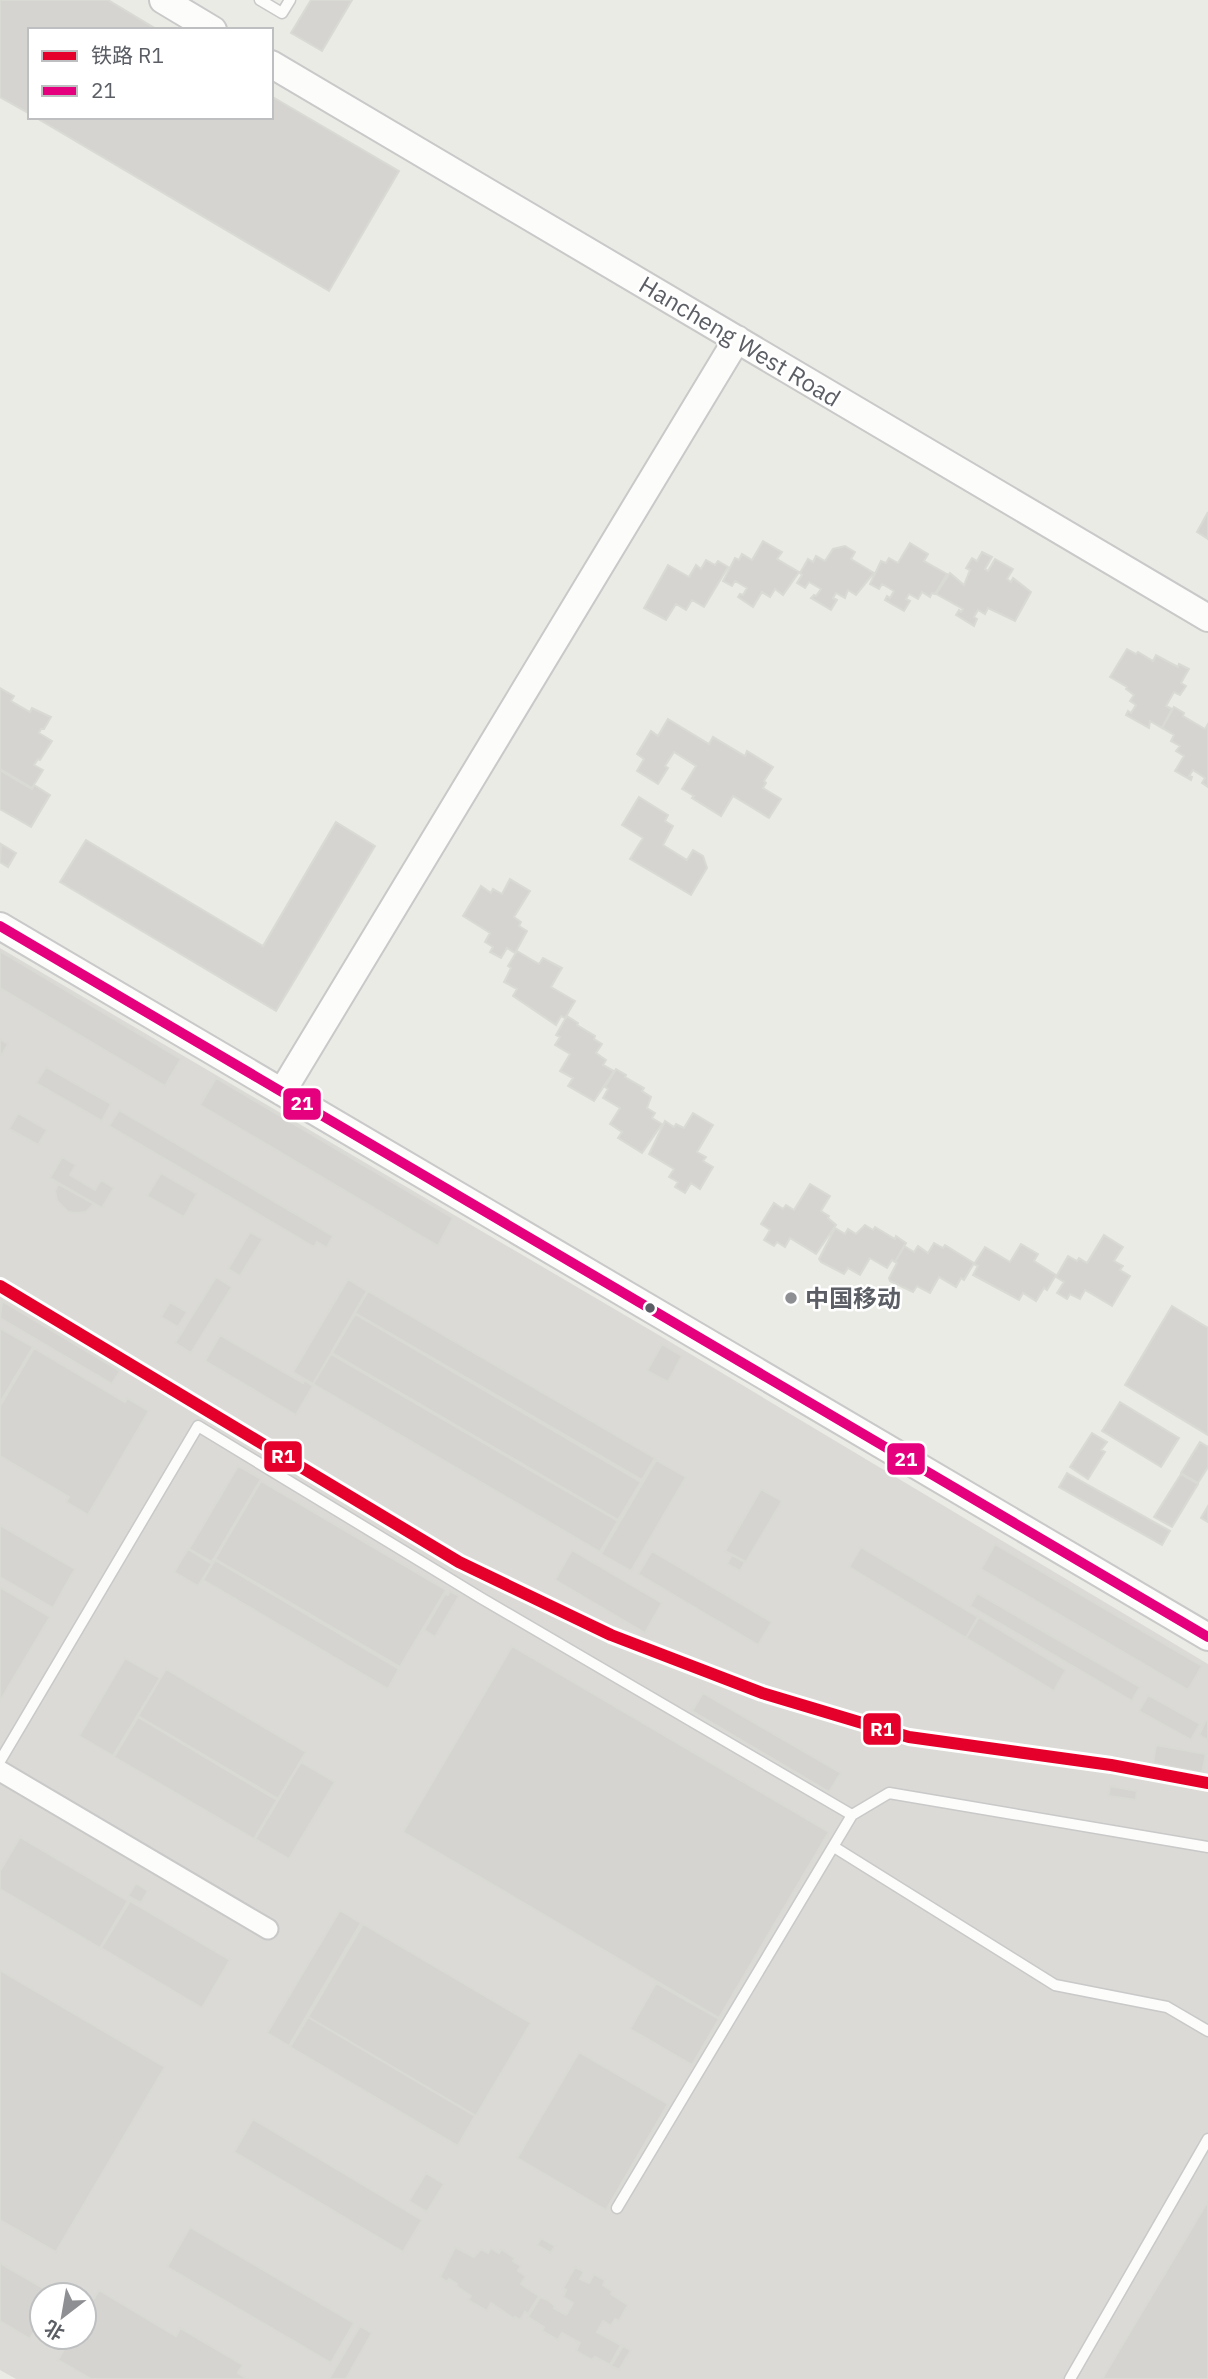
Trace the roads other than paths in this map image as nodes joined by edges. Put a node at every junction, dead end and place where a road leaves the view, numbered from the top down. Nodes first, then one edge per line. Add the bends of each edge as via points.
1 (163, 0) edge
2 (260, 0) edge
3 (290, 0) edge
4 (210, 28) edge
5 (273, 65) edge
6 (737, 339) junction
7 (1208, 618) edge
8 (0, 926) edge
9 (282, 1092) junction
10 (1208, 1637) edge
11 (0, 1761) edge
12 (0, 1771) edge
13 (852, 1815) junction
14 (834, 1847) junction
15 (1208, 1847) edge
16 (268, 1929) dead end
17 (1208, 2031) edge
18 (1208, 2139) edge
19 (617, 2208) dead end
20 (1070, 2379) edge

1 - 4 street
2 - 3 lane via 282,13
5 - 6 street, Hancheng West Road
6 - 7 street, Hancheng West Road
6 - 9 street
8 - 9 street
9 - 10 street
11 - 13 lane via 198,1426
12 - 16 street
13 - 14 lane
13 - 15 lane via 889,1793
14 - 17 lane via 1055,1984 1167,2007
14 - 19 lane
18 - 20 lane

